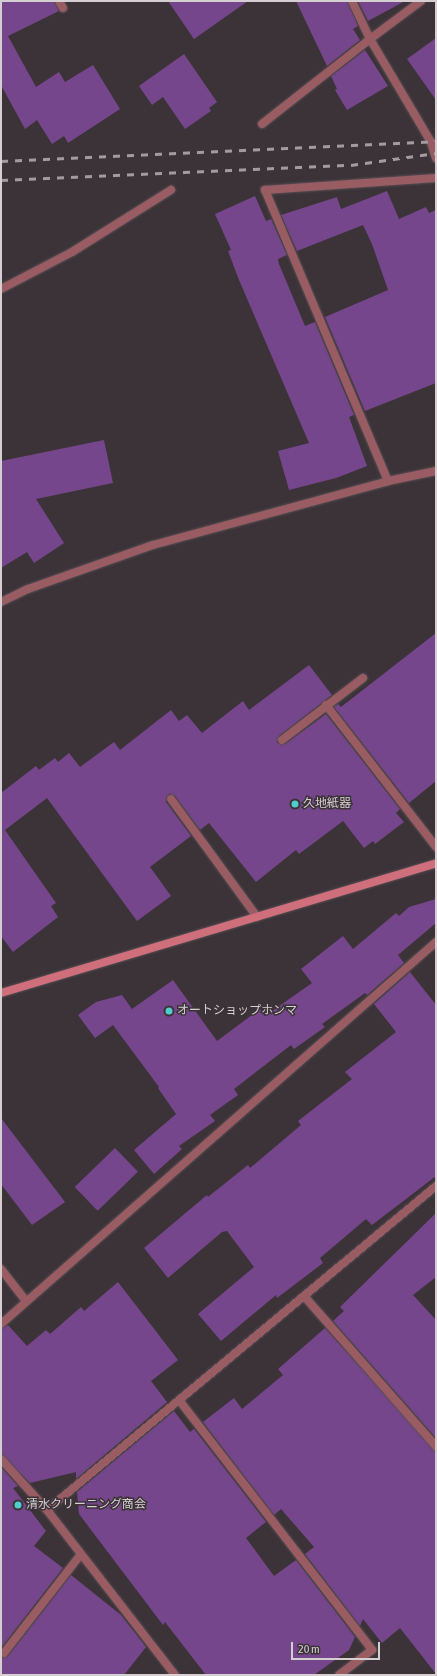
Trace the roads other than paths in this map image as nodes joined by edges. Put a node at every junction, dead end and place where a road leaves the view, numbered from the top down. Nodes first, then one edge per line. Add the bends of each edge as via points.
1 (352, 1) edge
2 (421, 1) edge
3 (370, 39) junction
4 (262, 124) dead end
5 (436, 158) edge
6 (436, 178) edge
7 (171, 190) dead end
8 (1, 289) edge
9 (436, 471) edge
10 (388, 481) junction
11 (1, 602) edge
12 (363, 678) dead end
13 (326, 705) junction
14 (282, 740) dead end
15 (171, 799) dead end
16 (436, 847) edge
17 (436, 862) edge
18 (257, 917) junction
19 (436, 942) edge
20 (1, 993) edge
21 (436, 1186) edge
22 (1, 1269) edge
23 (304, 1296) junction
24 (26, 1301) junction
25 (1, 1324) edge
26 (179, 1400) junction
27 (436, 1446) edge
28 (1, 1459) edge
29 (47, 1510) junction
30 (81, 1554) junction
31 (4, 1653) dead end
32 (175, 1675) edge
33 (339, 1675) edge

1 - 3 street
2 - 3 street
3 - 4 street
3 - 5 street via 419,121
6 - 10 street via 266,190
7 - 8 street via 72,252
9 - 10 street
10 - 11 street via 153,545 28,589
12 - 13 street
13 - 14 street
13 - 16 street
15 - 18 street
17 - 18 street
18 - 20 street
19 - 24 street
21 - 23 street
22 - 24 street
23 - 26 street
23 - 27 street
24 - 25 street
26 - 29 street
26 - 33 street via 372,1650
28 - 29 street
29 - 30 street
30 - 31 street
30 - 32 street

